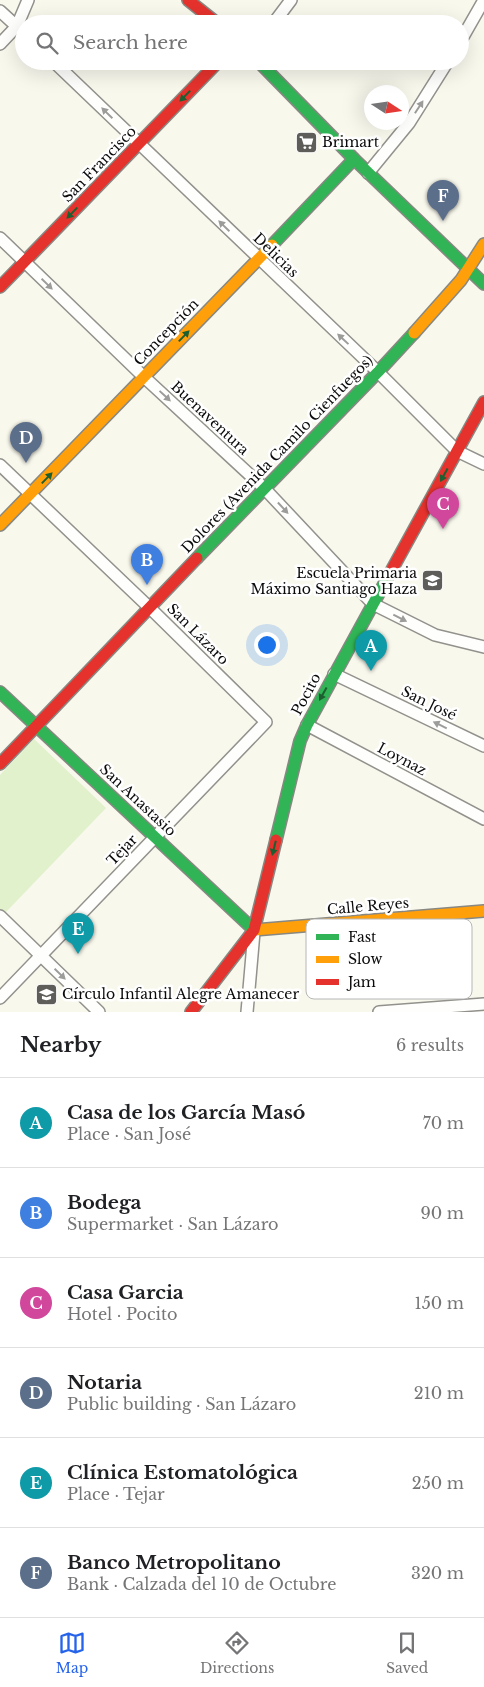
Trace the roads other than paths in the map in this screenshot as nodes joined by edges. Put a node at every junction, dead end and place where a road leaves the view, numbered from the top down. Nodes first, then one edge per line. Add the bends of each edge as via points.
1 (28, 0) edge
2 (188, 0) edge
3 (291, 0) edge
4 (484, 0) edge
5 (0, 11) edge
6 (24, 15) edge
7 (207, 15) edge
8 (280, 15) edge
9 (15, 25) edge
10 (469, 26) edge
11 (15, 34) edge
12 (0, 44) edge
13 (62, 70) edge
14 (210, 70) edge
15 (267, 70) edge
16 (442, 70) edge
17 (139, 144) junction
18 (354, 159) junction
19 (368, 173) junction
20 (0, 238) edge
21 (484, 244) edge
22 (259, 259) junction
23 (24, 262) junction
24 (468, 270) junction
25 (484, 284) edge
26 (0, 287) edge
27 (378, 372) junction
28 (144, 377) junction
29 (484, 402) edge
30 (457, 451) junction
31 (484, 464) edge
32 (0, 465) edge
33 (264, 488) junction
34 (30, 495) junction
35 (0, 525) edge
36 (373, 604) junction
37 (149, 607) junction
38 (484, 648) edge
39 (334, 674) junction
40 (0, 692) edge
41 (266, 722) joint
42 (307, 725) junction
43 (36, 726) junction
44 (484, 746) edge
45 (0, 764) edge
46 (484, 820) edge
47 (156, 837) junction
48 (484, 912) edge
49 (0, 916) edge
50 (395, 919) edge
51 (306, 926) edge
52 (254, 930) junction
53 (41, 955) junction
54 (0, 998) edge
55 (484, 1004) edge
56 (99, 1012) edge
57 (191, 1012) edge
58 (247, 1012) edge
59 (379, 1012) edge

1 - 6 street
2 - 7 street
3 - 8 street
4 - 10 street
5 - 9 street
11 - 12 street
17 -> 13 street, Delicias
14 -> 17 street, San Francisco
15 - 18 street
19 -> 16 street via 409,123
22 -> 17 street, Delicias
17 -> 23 street, San Francisco
18 - 19 street
18 - 22 street, Concepción
19 - 24 street
20 - 23 street, Buenaventura
21 - 24 street, Dolores (Avenida Camilo Cienfuegos)
27 -> 22 street, Delicias
28 -> 22 street, Concepción
23 - 26 street, San Francisco
23 -> 28 street, Buenaventura
24 - 25 street
24 - 27 street, Dolores (Avenida Camilo Cienfuegos) via 438,308
27 - 30 street, Delicias
27 - 33 street, Dolores (Avenida Camilo Cienfuegos)
28 -> 33 street, Buenaventura
34 -> 28 street, Concepción
29 - 30 street, Pocito
30 - 31 street, Delicias
30 -> 36 street, Pocito
32 - 34 street, San Lázaro
33 -> 36 street, Buenaventura
33 - 37 street, Dolores (Avenida Camilo Cienfuegos)
34 - 35 street, Concepción
34 - 37 street, San Lázaro
36 -> 38 street, Buenaventura via 435,635
36 - 39 street, Pocito
37 - 41 street, San Lázaro
37 - 43 street, Dolores (Avenida Camilo Cienfuegos)
39 -> 42 street, Pocito
44 -> 39 street, San José
40 - 43 street, San Anastasio
41 - 47 street, Tejar
42 - 46 street, Loynaz
42 -> 52 street, Pocito via 300,741
43 - 45 street, Dolores (Avenida Camilo Cienfuegos)
43 - 47 street, San Anastasio
47 - 52 street, San Anastasio
47 - 53 street, Tejar
48 - 50 street, Calle Reyes
49 - 53 street
51 - 52 street, Calle Reyes
52 - 57 street, Pocito
52 - 58 street
53 - 54 street, Tejar
53 -> 56 street
55 - 59 street

